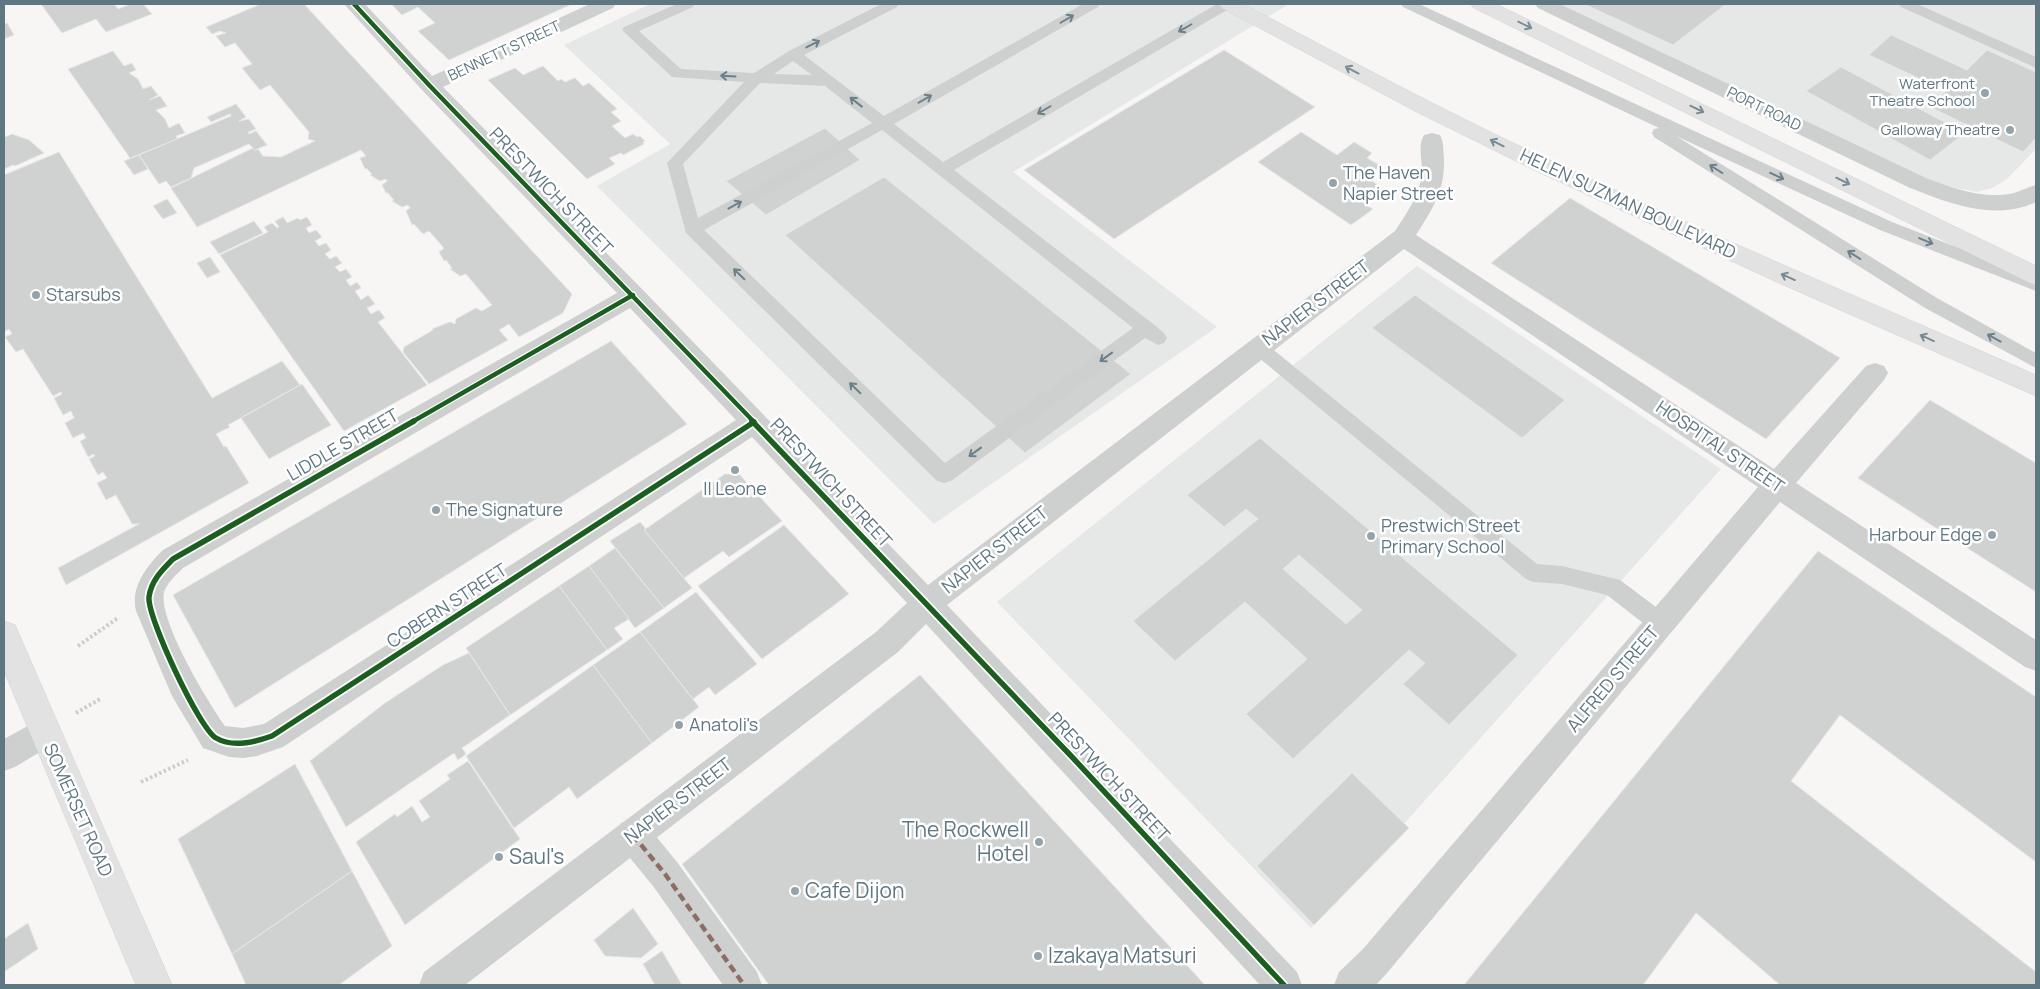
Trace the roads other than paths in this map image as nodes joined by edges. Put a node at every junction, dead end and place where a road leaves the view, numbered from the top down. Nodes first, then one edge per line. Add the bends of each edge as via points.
1 (354, 4) edge
2 (606, 4) edge
3 (688, 4) edge
4 (892, 4) edge
5 (1093, 4) edge
6 (1228, 4) edge
7 (1408, 4) edge
8 (1482, 4) edge
9 (1545, 4) edge
10 (1906, 4) edge
11 (794, 54) junction
12 (2036, 62) edge
13 (756, 78) junction
14 (829, 81) junction
15 (429, 85) junction
16 (1590, 90) junction
17 (883, 124) junction
18 (1432, 140) dead end
19 (942, 170) junction
20 (2036, 192) edge
21 (692, 228) junction
22 (1403, 237) junction
23 (2036, 276) edge
24 (2036, 285) edge
25 (633, 295) junction
26 (1259, 348) junction
27 (2036, 361) edge
28 (1875, 374) dead end
29 (2036, 386) edge
30 (754, 422) junction
31 (1777, 485) junction
32 (926, 604) junction
33 (1660, 623) junction
34 (4, 635) edge
35 (2036, 657) edge
36 (172, 668) joint
37 (44, 732) junction
38 (4, 756) edge
39 (633, 835) junction
40 (154, 985) edge
41 (437, 985) edge
42 (744, 985) edge
43 (1284, 985) edge
44 (1352, 985) edge

1 - 15 street, PRESTWICH STREET
2 - 15 street, BENNETT STREET
13 -> 3 lane via 677,74 629,30
11 -> 4 lane
17 -> 5 lane
6 -> 19 lane
29 -> 6 main road, HELEN SUZMAN BOULEVARD via 1538,164
7 - 16 lane
8 -> 23 main road
9 - 20 street, PORT ROAD via 1918,183 1986,203 2015,201
10 - 12 lane
11 - 13 lane
11 - 14 lane
13 - 14 lane
13 - 21 lane via 676,163
17 -> 14 lane
15 - 25 street, PRESTWICH STREET
16 -> 24 lane via 1886,226
27 -> 16 lane via 1932,303
17 - 19 lane
21 -> 17 lane
18 - 22 street, NAPIER STREET via 1433,173 1427,198
19 -> 21 lane via 1152,333 944,475
22 - 26 street, NAPIER STREET
22 - 31 street, HOSPITAL STREET
25 - 30 street, PRESTWICH STREET
25 - 36 street, LIDDLE STREET via 172,559 153,582 149,597
26 - 32 street, NAPIER STREET
26 - 33 lane via 1533,573 1562,575 1613,588
28 - 31 street, ALFRED STREET
30 - 32 street, PRESTWICH STREET
30 - 36 street, COBERN STREET via 272,736 241,744 214,737
31 - 33 street, ALFRED STREET
31 - 35 street, HOSPITAL STREET
32 - 39 street, NAPIER STREET via 887,642
32 - 43 street, PRESTWICH STREET
33 - 44 street, ALFRED STREET
34 - 37 main road, SOMERSET ROAD
37 - 38 street
37 - 40 main road, SOMERSET ROAD
39 - 41 street, NAPIER STREET
39 - 42 street via 665,874

